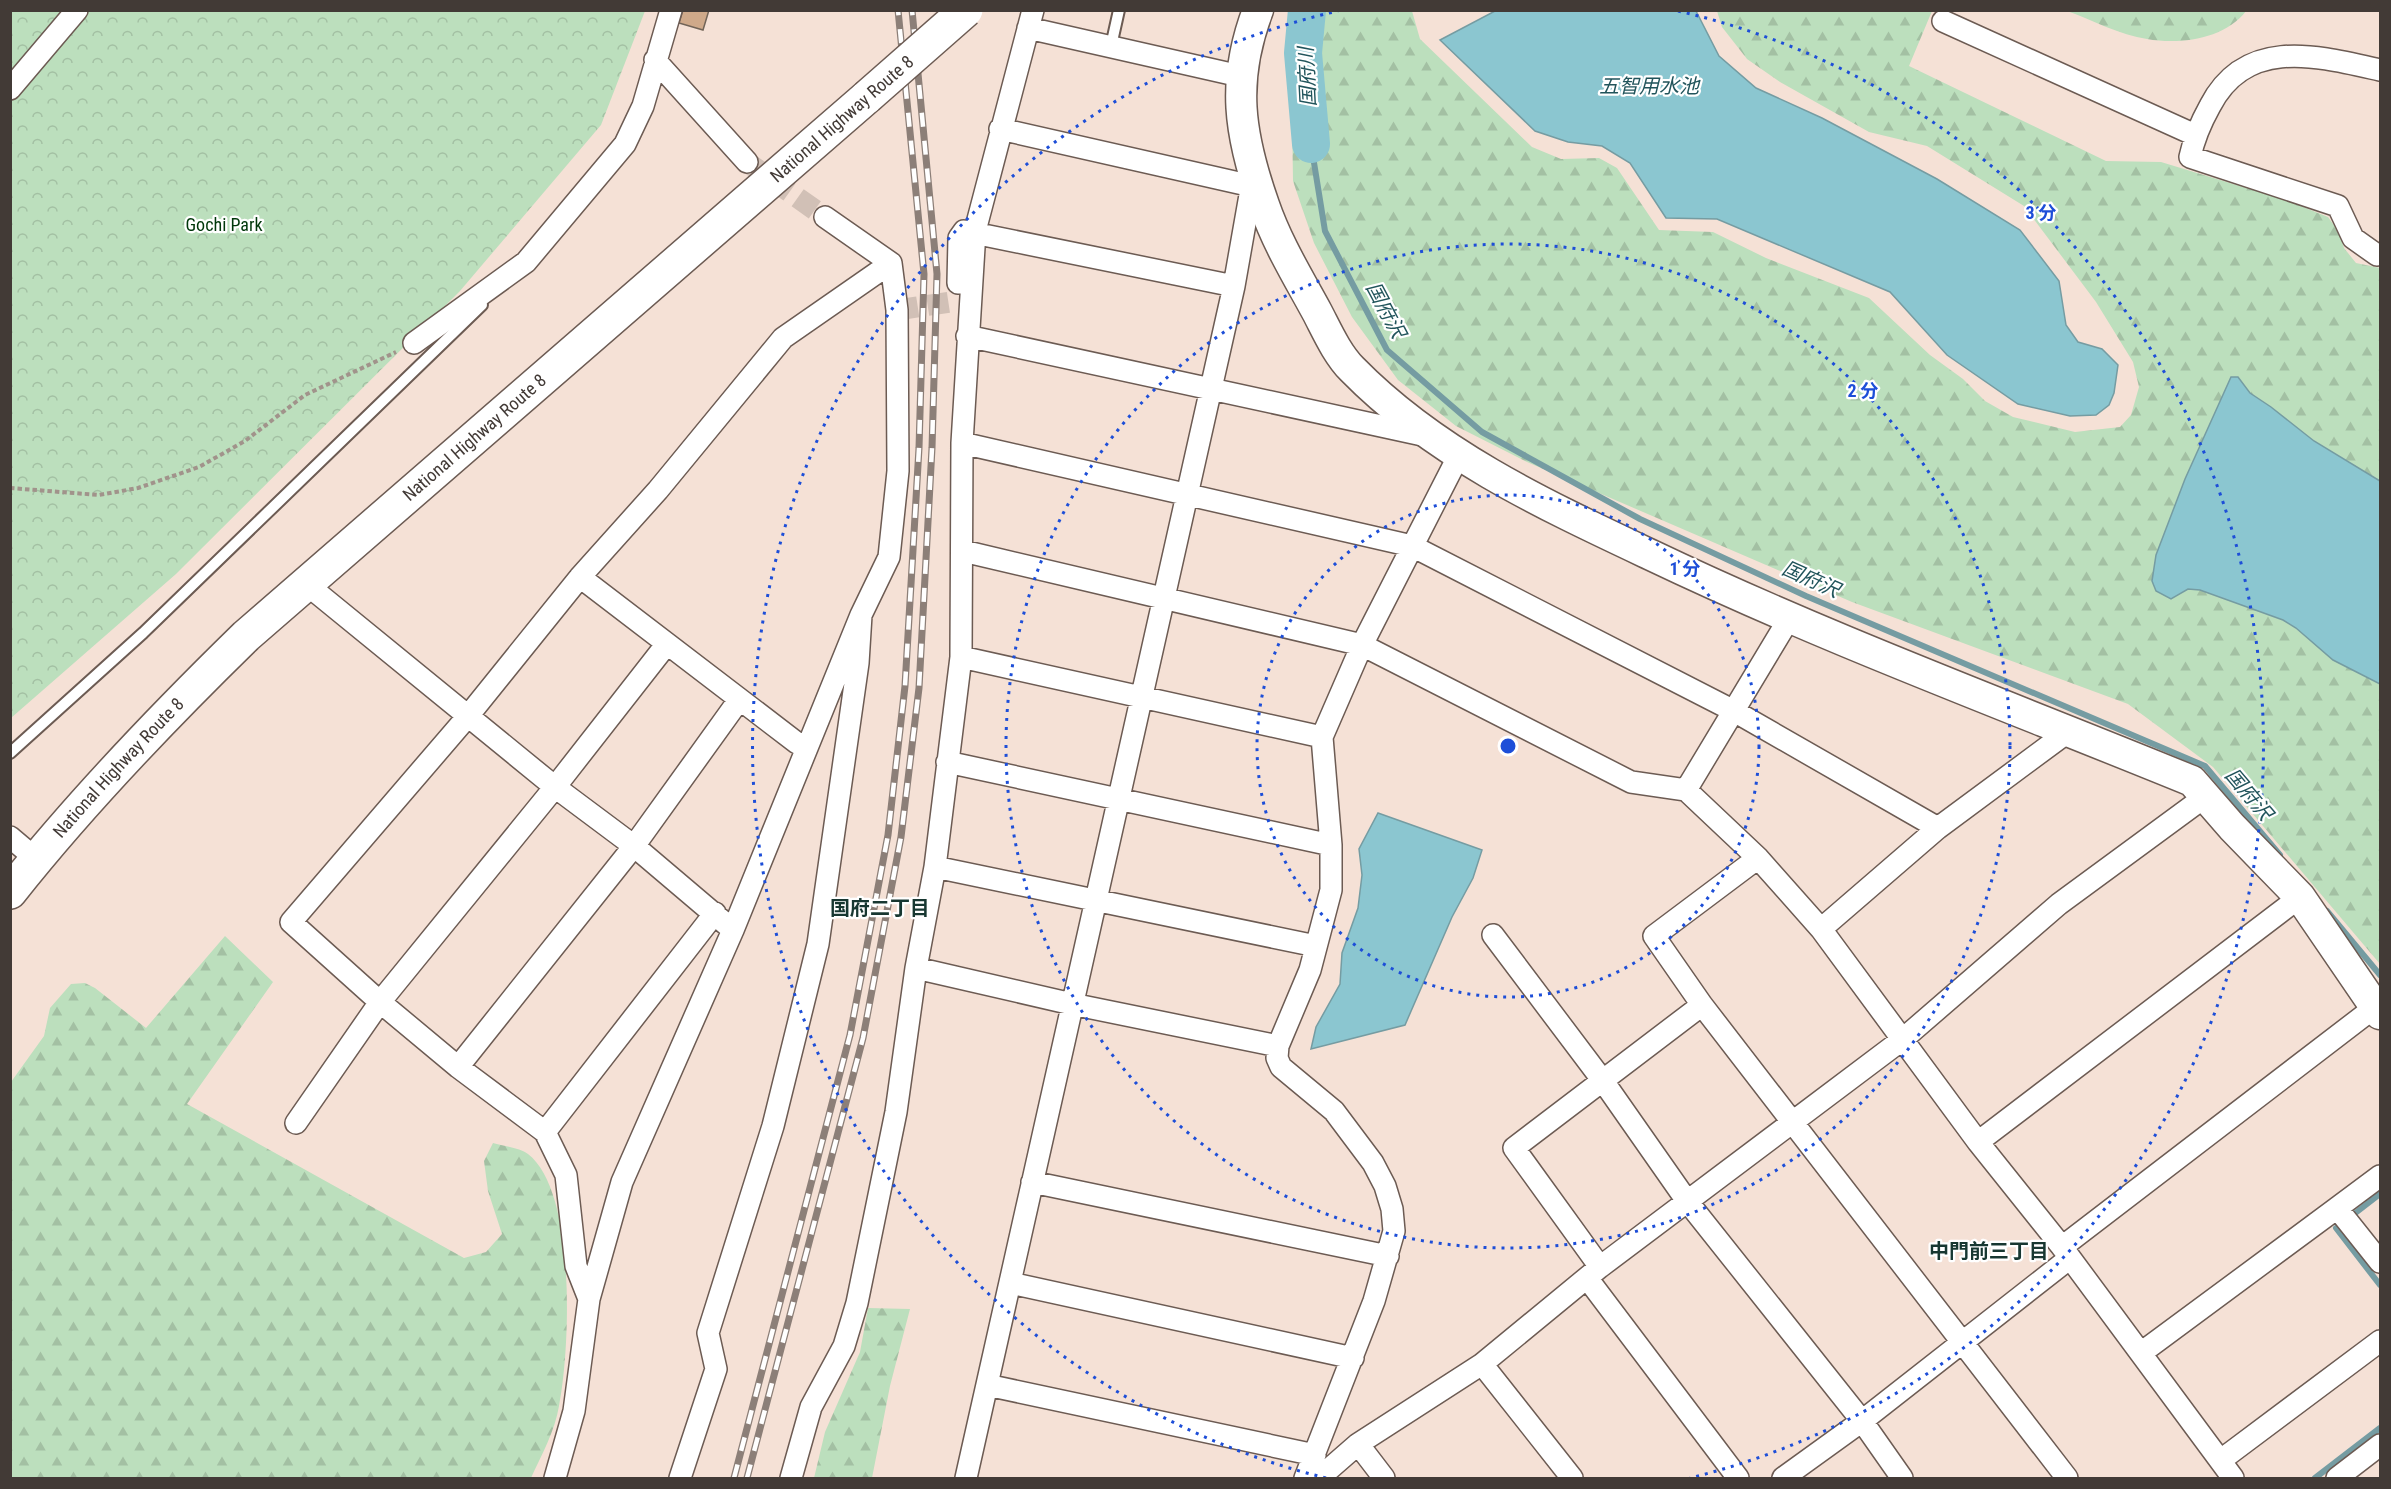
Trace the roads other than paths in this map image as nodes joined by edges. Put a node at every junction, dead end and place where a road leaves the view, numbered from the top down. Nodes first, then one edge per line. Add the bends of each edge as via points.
1 (77, 10) edge
2 (671, 10) edge
3 (966, 10) edge
4 (1119, 10) edge
5 (1258, 10) edge
6 (1030, 19) edge
7 (1943, 21) dead end
8 (1111, 46) junction
9 (655, 60) junction
10 (2380, 70) edge
11 (1240, 76) junction
12 (10, 89) edge
13 (1000, 129) junction
14 (2195, 135) junction
15 (747, 162) tunnel mouth
16 (1252, 180) junction
17 (825, 216) tunnel mouth
18 (975, 231) junction
19 (2377, 255) dead end
20 (526, 262) junction
21 (891, 263) junction
22 (1234, 286) junction
23 (957, 301) dead end
24 (967, 336) junction
25 (414, 343) road end
26 (1210, 390) junction
27 (1433, 437) junction
28 (962, 443) junction
29 (1459, 455) junction
30 (1187, 494) junction
31 (1412, 546) junction
32 (963, 551) junction
33 (580, 577) junction
34 (305, 583) junction
35 (1164, 598) junction
36 (861, 615) junction
37 (1790, 617) junction
38 (666, 645) junction
39 (1362, 645) junction
40 (961, 657) junction
41 (1141, 697) junction
42 (739, 699) junction
43 (1734, 711) junction
44 (468, 716) junction
45 (2069, 731) junction
46 (1322, 737) junction
47 (797, 743) dead end
48 (10, 753) edge
49 (947, 762) junction
50 (555, 787) junction
51 (1686, 790) junction
52 (2206, 796) junction
53 (1118, 799) junction
54 (1938, 828) junction
55 (10, 837) edge
56 (1331, 845) junction
57 (634, 846) junction
58 (1758, 858) junction
59 (36, 859) junction
60 (935, 867) junction
61 (10, 892) edge
62 (2300, 897) junction
63 (1095, 902) junction
64 (715, 913) junction
65 (1821, 929) junction
66 (733, 930) junction
67 (1493, 935) dead end
68 (1316, 946) junction
69 (916, 968) junction
70 (380, 1002) junction
71 (1072, 1004) junction
72 (1702, 1005) junction
73 (2378, 1011) edge
74 (1903, 1039) junction
75 (1278, 1046) junction
76 (458, 1066) junction
77 (1603, 1081) junction
78 (1793, 1122) junction
79 (296, 1123) dead end
80 (545, 1132) junction
81 (1978, 1142) junction
82 (2380, 1176) edge
83 (1032, 1182) junction
84 (1687, 1201) junction
85 (2337, 1208) junction
86 (2066, 1252) junction
87 (1388, 1256) junction
88 (2380, 1262) edge
89 (1594, 1272) junction
90 (1010, 1283) junction
91 (590, 1299) junction
92 (2380, 1341) edge
93 (1960, 1342) junction
94 (2141, 1353) junction
95 (1353, 1358) junction
96 (1482, 1364) junction
97 (987, 1385) junction
98 (1862, 1421) junction
99 (1358, 1444) junction
100 (2380, 1445) edge
101 (1315, 1455) junction
102 (2229, 1474) edge
103 (555, 1479) edge
104 (680, 1479) edge
105 (791, 1479) edge
106 (966, 1479) edge
107 (1305, 1479) edge
108 (1319, 1479) edge
109 (1384, 1479) edge
110 (1572, 1479) edge
111 (1738, 1479) edge
112 (1783, 1479) edge
113 (1902, 1479) edge
114 (2067, 1479) edge
115 (2337, 1479) edge

1 - 12 street
2 - 9 street
3 - 34 highway, National Highway Route 8, bridge
4 - 8 lane
5 - 11 street
6 - 8 street
6 - 13 street
7 - 14 street
8 - 11 street
9 - 15 street
9 - 20 street via 644,106 625,144
10 - 14 street via 2313,56 2258,61 2226,81
11 - 16 street
13 - 16 street
13 - 18 street
14 - 19 street via 2190,157 2338,206 2353,238
16 - 22 street
16 - 27 street via 1272,228 1350,367
17 - 21 street
18 - 22 street
18 - 23 street via 964,231 959,238
18 - 24 street
20 - 25 street
20 - 48 lane via 143,633
21 - 33 street via 783,338 658,490
21 - 36 street via 897,310 898,471 889,557
22 - 26 street
24 - 26 street
24 - 28 street
26 - 27 street
26 - 30 street
27 - 29 street
28 - 30 street
28 - 32 street
29 - 31 street
29 - 37 street via 1595,529
30 - 31 street
30 - 35 street
31 - 39 street
31 - 43 street
32 - 35 street
32 - 40 street
33 - 38 street
33 - 44 street
34 - 44 street
34 - 59 highway, National Highway Route 8 via 161,719
35 - 39 street
35 - 41 street
36 - 66 street
36 - 104 street via 858,663 818,944 773,1126 708,1333 716,1370
37 - 43 street
37 - 45 street
38 - 42 street
38 - 50 street
39 - 46 street
39 - 51 street via 1631,782
40 - 41 street
40 - 49 street
41 - 46 street
41 - 53 street
42 - 47 street
42 - 57 street
43 - 51 street
43 - 54 street
44 - 50 street
44 - 70 street via 291,922
45 - 52 street via 2192,781
45 - 54 street
46 - 56 street
49 - 53 street
49 - 60 street
50 - 57 street
50 - 70 street
51 - 58 street
52 - 62 street
52 - 74 street via 2059,904
53 - 56 street
53 - 63 street
54 - 65 street
55 - 59 street
56 - 68 street via 1331,890
57 - 64 street
57 - 76 street
58 - 65 street
58 - 72 street via 1654,936
59 - 61 highway, National Highway Route 8
60 - 63 street
60 - 69 street
62 - 73 street
62 - 81 street
63 - 68 street
63 - 71 street
64 - 66 street
64 - 80 street
65 - 74 street
66 - 91 street via 622,1182
67 - 77 street
68 - 75 street
69 - 71 street
69 - 105 street via 896,1112 856,1303 844,1346 811,1407
70 - 76 street
70 - 79 street
71 - 75 street
71 - 83 street
72 - 77 street
72 - 78 street
73 - 86 street
74 - 78 street
74 - 81 street
75 - 87 street via 1281,1067 1334,1111 1373,1163 1392,1209 1394,1231
76 - 80 street
77 - 84 street
77 - 89 street via 1514,1148
78 - 84 street
78 - 93 street
80 - 91 street via 566,1175 576,1266
81 - 86 street
82 - 85 street
83 - 87 street
83 - 90 street
84 - 89 street
84 - 98 street
85 - 88 street
85 - 94 street
86 - 93 street
86 - 94 street
87 - 95 street
89 - 96 street
89 - 111 street
90 - 95 street
90 - 97 street
91 - 103 street via 574,1411
92 - 102 street
93 - 98 street
93 - 114 street
94 - 102 street
95 - 101 street
96 - 99 street
96 - 110 street
97 - 101 street
97 - 106 street
98 - 112 street
98 - 113 street
99 - 108 street
99 - 109 street
100 - 115 street
101 - 107 street

